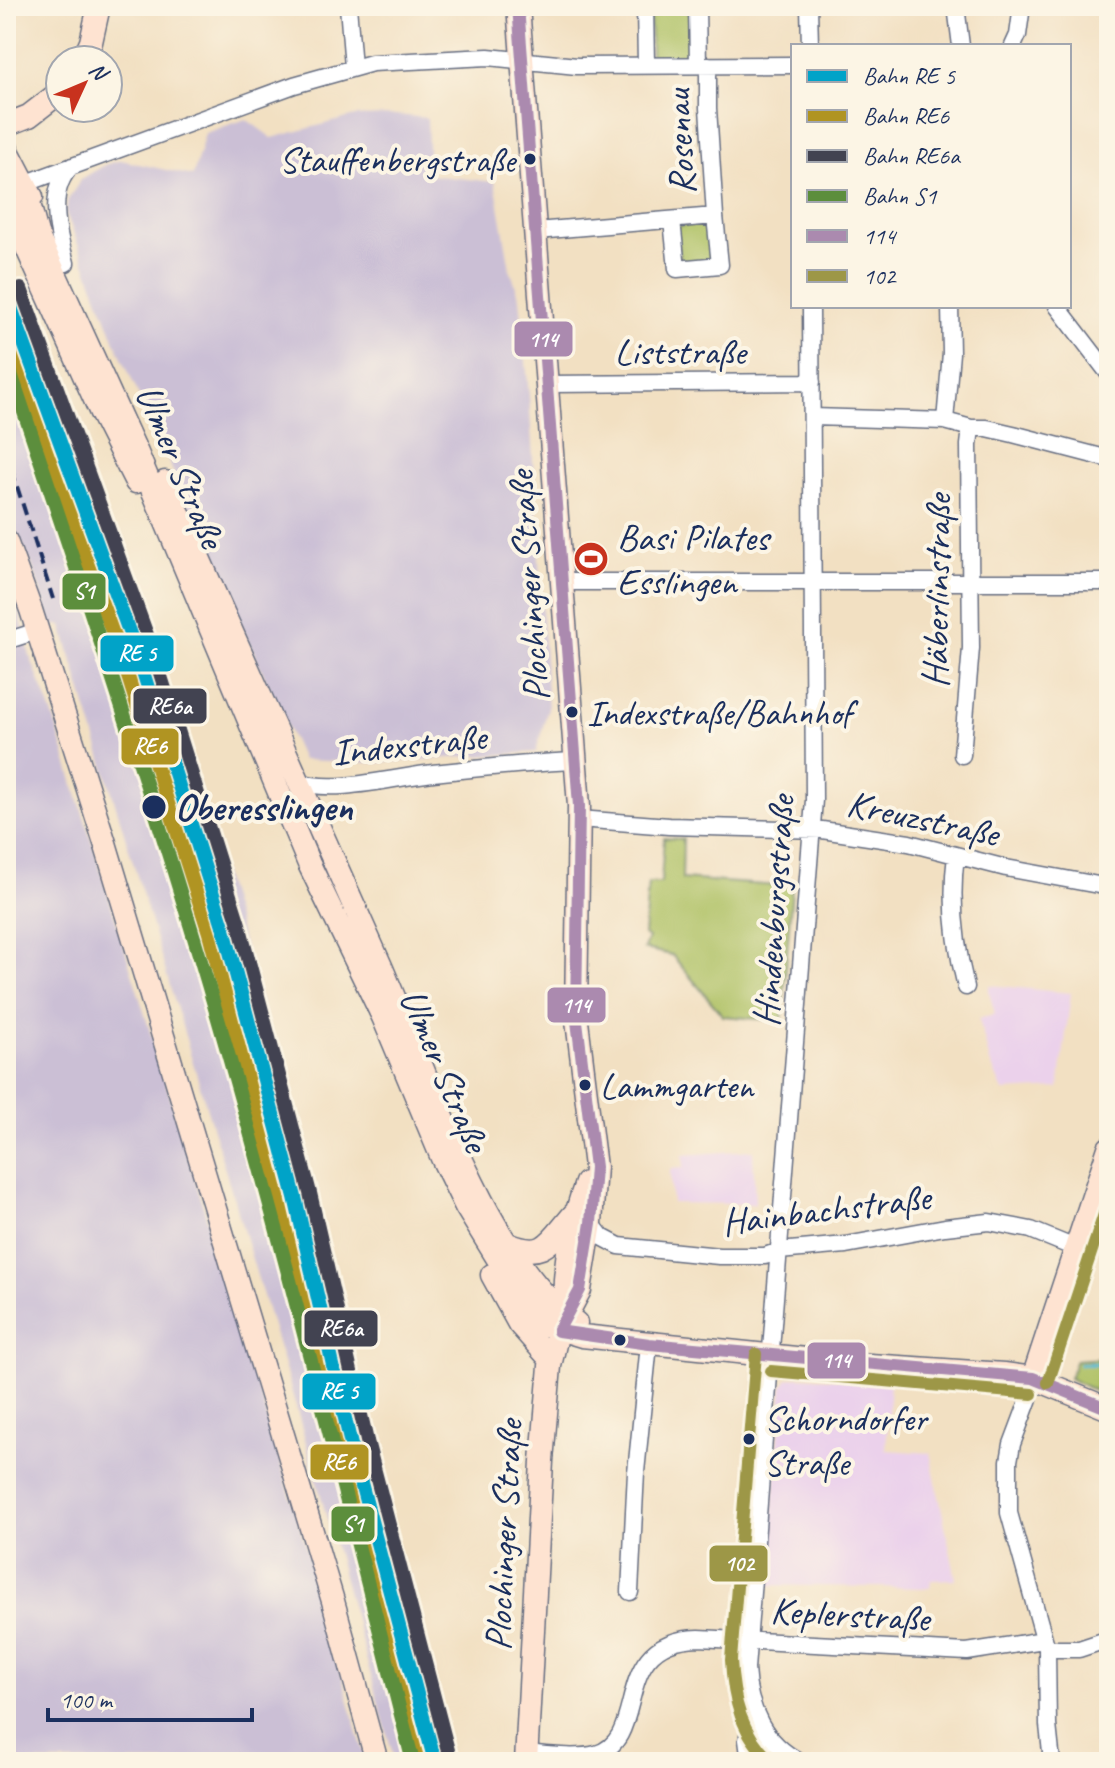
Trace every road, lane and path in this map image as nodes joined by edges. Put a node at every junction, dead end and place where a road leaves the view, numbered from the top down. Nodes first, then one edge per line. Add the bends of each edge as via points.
1 (99, 6) edge
2 (348, 6) edge
3 (518, 6) edge
4 (645, 6) edge
5 (697, 6) edge
6 (809, 6) edge
7 (956, 6) edge
8 (1022, 6) edge
9 (90, 44) edge
10 (810, 44) edge
11 (961, 44) edge
12 (1014, 44) edge
13 (521, 59) junction
14 (646, 65) junction
15 (703, 65) junction
16 (791, 65) edge
17 (353, 67) junction
18 (44, 104) edge
19 (6, 125) edge
20 (6, 147) edge
21 (73, 165) junction
22 (24, 184) junction
23 (6, 202) edge
24 (715, 216) junction
25 (672, 220) junction
26 (536, 231) junction
27 (66, 263) junction
28 (811, 308) edge
29 (950, 308) edge
30 (1059, 308) edge
31 (1109, 374) edge
32 (812, 382) junction
33 (548, 384) junction
34 (813, 417) junction
35 (945, 421) junction
36 (971, 428) junction
37 (1109, 459) edge
38 (6, 541) edge
39 (176, 548) junction
40 (814, 581) junction
41 (971, 581) junction
42 (562, 582) junction
43 (1109, 582) edge
44 (36, 628) junction
45 (6, 641) edge
46 (962, 755) dead end
47 (576, 761) junction
48 (272, 776) junction
49 (298, 781) junction
50 (308, 805) junction
51 (579, 819) junction
52 (812, 829) junction
53 (956, 855) junction
54 (1109, 887) edge
55 (966, 987) dead end
56 (1109, 1148) edge
57 (466, 1207) junction
58 (583, 1218) junction
59 (508, 1244) junction
60 (1069, 1245) junction
61 (779, 1251) junction
62 (561, 1322) junction
63 (649, 1344) junction
64 (772, 1355) junction
65 (551, 1360) junction
66 (1033, 1378) junction
67 (1109, 1409) edge
68 (630, 1592) dead end
69 (1109, 1639) edge
70 (747, 1641) junction
71 (1046, 1645) junction
72 (753, 1710) junction
73 (776, 1744) junction
74 (526, 1758) edge
75 (792, 1760) edge
76 (377, 1762) edge
77 (750, 1762) edge
78 (762, 1762) edge
79 (1052, 1762) edge

1 - 9 main road
2 - 17 street
3 - 13 main road, Plochinger Straße
4 - 14 street
5 - 15 street
6 - 10 street
7 - 11 street
8 - 12 street
13 - 14 street via 577,66
13 - 17 street via 391,61
13 - 26 main road, Plochinger Straße
14 - 15 street
15 - 16 street
15 - 24 street, Rosenau
17 - 21 street
18 - 19 main road
20 - 22 main road, Ulmer Straße
21 - 22 street
21 - 27 street, Ulmer Straße via 60,180 57,201
22 - 27 main road, Ulmer Straße
22 - 39 main road, Ulmer Straße via 37,234
23 - 39 main road via 123,459
24 - 25 street, Rosenau
24 - 25 street, Rosenau via 720,265 677,269
25 - 26 street, Rosenau
26 - 33 main road, Plochinger Straße
27 - 49 main road, Ulmer Straße
28 - 32 street, Hindenburgstraße
29 - 35 street
30 - 31 street
32 - 33 street, Liststraße
32 - 34 street, Hindenburgstraße
33 - 42 main road, Plochinger Straße
34 - 35 street
34 - 40 street, Hindenburgstraße
35 - 36 street
36 - 37 street
36 - 41 street, Häberlinstraße
38 - 44 main road
39 - 48 main road, Ulmer Straße
40 - 41 street
40 - 42 street
40 - 52 street, Hindenburgstraße
41 - 43 street
41 - 46 street, Häberlinstraße
42 - 47 main road, Plochinger Straße
44 - 45 street
44 - 76 main road via 333,1601
47 - 49 street, Indexstraße via 335,786
47 - 51 main road, Plochinger Straße
48 - 50 main road, Ulmer Straße
48 - 57 main road, Ulmer Straße
49 - 50 main road, Ulmer Straße
50 - 59 main road, Ulmer Straße via 458,1148
51 - 52 street, Kreuzstraße
51 - 58 main road, Plochinger Straße via 575,1004 595,1160
52 - 53 street, Kreuzstraße
52 - 61 street, Hindenburgstraße
53 - 54 street, Kreuzstraße
53 - 55 street via 956,942
56 - 60 main road
57 - 62 main road, Ulmer Straße via 530,1311 546,1325
57 - 65 main road via 500,1292
58 - 59 main road via 538,1251
58 - 61 street, Hainbachstraße via 619,1246 719,1256
58 - 62 main road, Plochinger Straße via 563,1286
59 - 62 main road, Ulmer Straße
60 - 61 street, Hainbachstraße via 989,1222
60 - 66 main road
61 - 64 street, Hindenburgstraße
62 - 63 main road via 601,1338
62 - 65 main road, Plochinger Straße
63 - 64 main road
63 - 68 street
64 - 66 main road
64 - 70 street, Hindenburgstraße
65 - 74 main road, Plochinger Straße
66 - 67 main road
66 - 71 street via 1012,1444 1009,1513
69 - 71 street, Keplerstraße via 1079,1649
70 - 71 street, Keplerstraße via 967,1652
70 - 72 street, Hindenburgstraße
70 - 74 street, Keplerstraße via 685,1638 661,1645 644,1666 611,1745 594,1754
71 - 79 street
72 - 73 street, Hindenburgstraße
72 - 77 street, Hindenburgstraße via 747,1740
73 - 75 street, Hindenburgstraße
73 - 78 street

